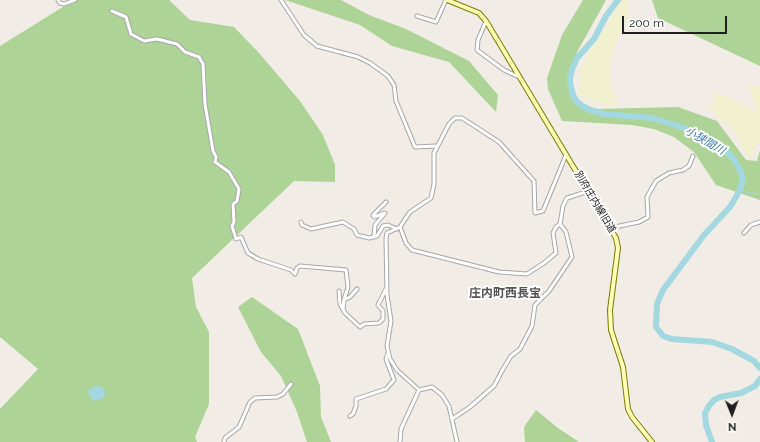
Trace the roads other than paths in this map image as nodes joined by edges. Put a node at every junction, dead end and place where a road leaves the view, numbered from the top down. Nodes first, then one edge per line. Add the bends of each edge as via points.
1 (58, 0) edge
2 (75, 0) edge
3 (281, 0) edge
4 (446, 0) edge
5 (112, 11) dead end
6 (417, 16) dead end
7 (486, 21) junction
8 (521, 77) junction
9 (436, 146) junction
10 (566, 155) junction
11 (693, 156) dead end
12 (589, 191) junction
13 (386, 202) dead end
14 (301, 222) dead end
15 (760, 222) edge
16 (560, 224) junction
17 (398, 228) junction
18 (610, 228) junction
19 (744, 233) dead end
20 (374, 237) junction
21 (388, 285) junction
22 (357, 288) dead end
23 (339, 291) dead end
24 (344, 300) junction
25 (343, 310) junction
26 (388, 351) junction
27 (291, 384) dead end
28 (419, 390) junction
29 (350, 416) dead end
30 (452, 419) junction
31 (224, 442) edge
32 (400, 442) edge
33 (457, 442) edge
34 (652, 442) edge

1 - 2 street via 64,4
3 - 9 street via 304,35 317,46 358,57 388,76 394,85 396,101 415,147
4 - 6 street via 436,22
4 - 7 street, 別府庄内線旧道 via 479,13
5 - 24 street via 126,17 131,34 144,42 157,39 176,44 185,52 200,57 215,162 229,172 239,189 237,201 233,204 232,226 236,239 241,238 248,253 294,274 300,266 346,270 348,286
7 - 8 street, 別府庄内線旧道
7 - 8 street via 478,40 477,50 504,70
8 - 10 street, 別府庄内線旧道
9 - 10 street via 455,118 471,122 500,142 531,176 534,181 535,212 543,211
9 - 17 street via 431,198 410,212
10 - 12 street, 別府庄内線旧道
11 - 18 street via 689,166 656,181 647,198 648,217 639,222
12 - 16 street via 567,198
12 - 18 street, 別府庄内線旧道
13 - 20 street via 373,215 374,217 384,213 375,225
14 - 20 street via 302,226 311,229 343,222 354,229 357,235
15 - 19 street via 751,225
16 - 17 street via 554,233 556,253 522,275 482,268 412,250
16 - 30 street via 566,232 572,257 536,305 532,326 494,386
17 - 20 street via 383,226 378,236
17 - 21 street via 387,233 386,238
18 - 34 street, 別府庄内線旧道 via 618,248 610,310 611,330 623,367 628,409
21 - 25 street via 378,305 383,315 379,323 364,324 360,327
21 - 26 street via 391,321
22 - 24 street
23 - 25 street
24 - 25 street
26 - 28 street via 397,370
26 - 29 street via 386,359 394,380 386,389 356,399 356,406
27 - 31 street via 277,397 255,398 250,402 239,427 225,438
28 - 30 street via 432,387 438,392 449,406
28 - 32 street via 401,429
30 - 33 street

